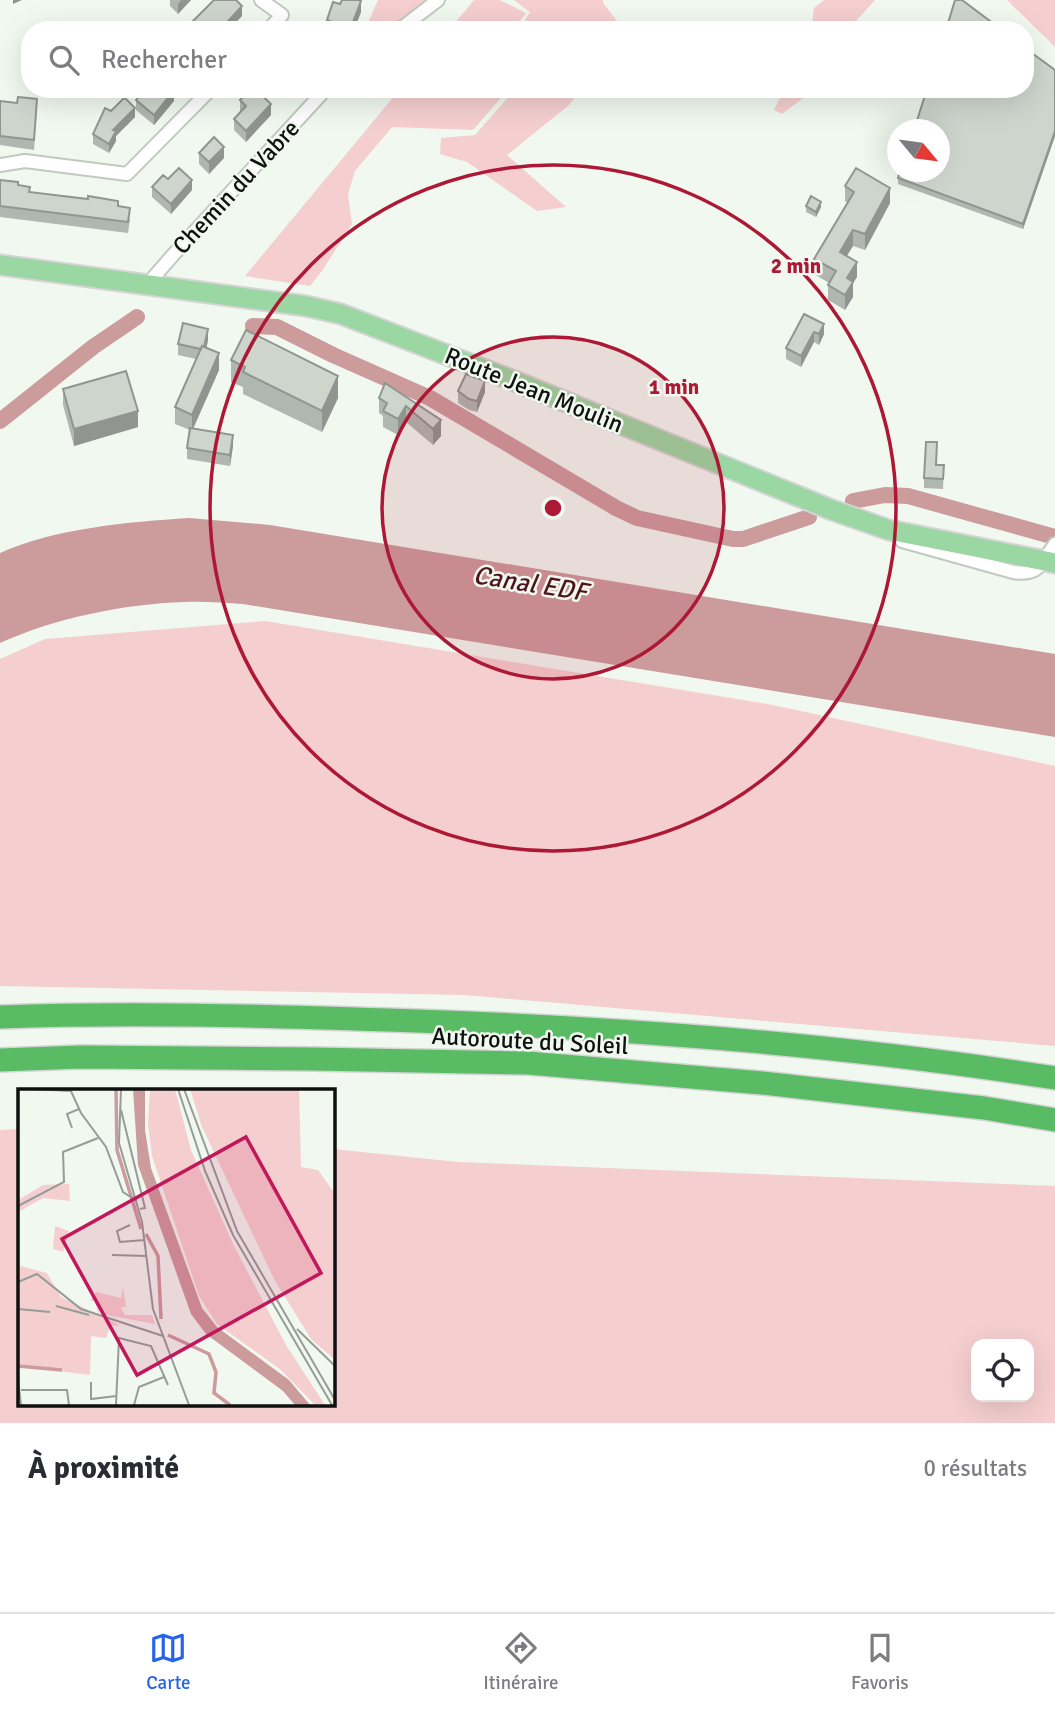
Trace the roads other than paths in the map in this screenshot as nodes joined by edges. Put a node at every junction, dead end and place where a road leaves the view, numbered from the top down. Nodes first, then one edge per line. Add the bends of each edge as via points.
1 (261, 0) edge
2 (438, 0) edge
3 (276, 21) edge
4 (411, 21) edge
5 (202, 98) edge
6 (318, 98) edge
7 (0, 165) edge
8 (0, 265) edge
9 (147, 285) junction
10 (1055, 544) edge
11 (1049, 562) edge
12 (0, 1017) edge
13 (80, 1057) junction
14 (0, 1060) edge
15 (0, 1075) edge
16 (1055, 1078) edge
17 (1055, 1120) edge

1 - 3 street via 282,15
2 - 4 street
5 - 7 street via 127,174 25,161
6 - 9 street, Chemin du Vabre
8 - 9 main road, Route Jean Moulin
9 - 11 main road, Route Jean Moulin via 341,314 890,530
10 - 11 street
12 - 16 highway, Autoroute du Soleil via 300,1017 513,1024 752,1040
13 - 14 highway, Autoroute du Soleil
13 - 15 highway via 50,1072
13 - 17 highway, Autoroute du Soleil via 528,1063 762,1083

